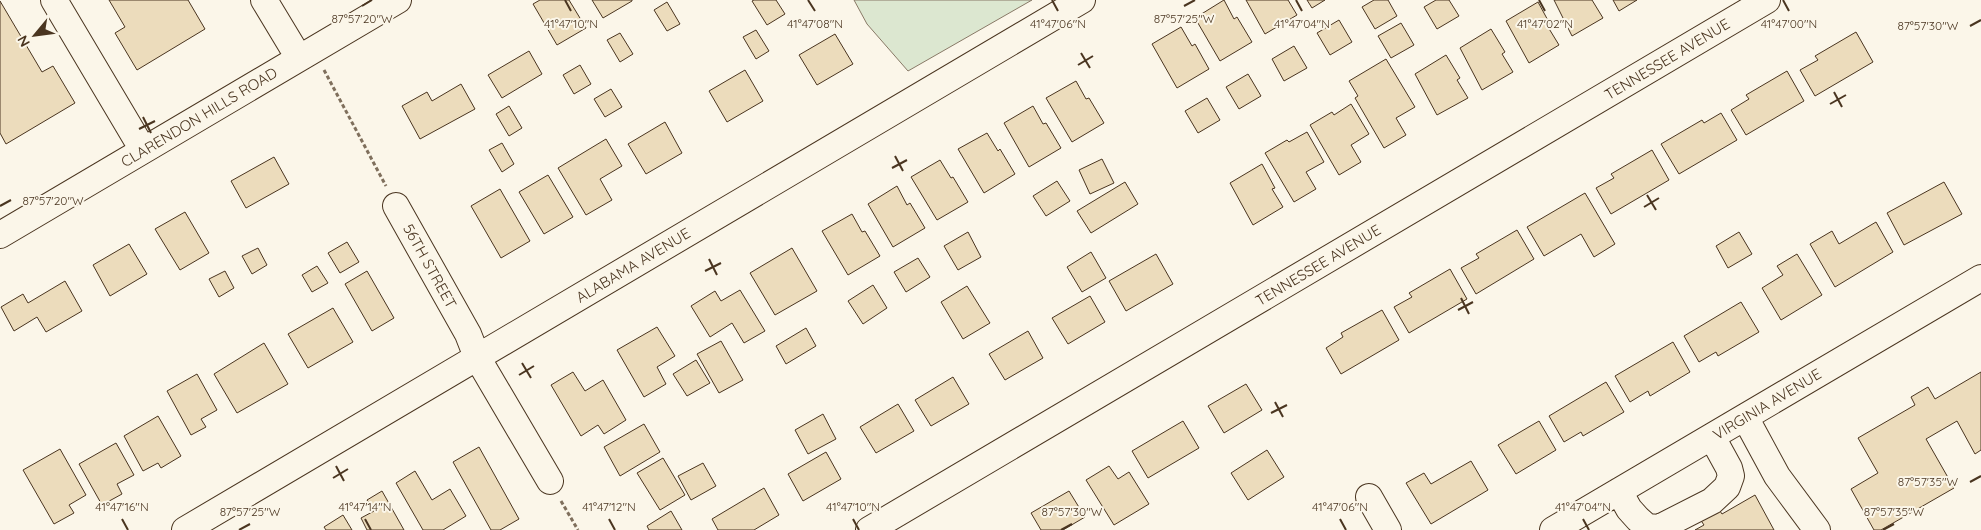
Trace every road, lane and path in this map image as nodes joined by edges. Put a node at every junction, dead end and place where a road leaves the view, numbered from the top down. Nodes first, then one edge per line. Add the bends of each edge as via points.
1 (54, 0) edge
2 (264, 0) edge
3 (398, 0) edge
4 (1082, 0) edge
5 (1767, 0) edge
6 (306, 54) junction
7 (143, 150) junction
8 (396, 206) joint
9 (0, 235) edge
10 (1981, 278) edge
11 (477, 358) junction
12 (1745, 417) junction
13 (1712, 437) junction
14 (550, 481) joint
15 (1619, 492) junction
16 (1369, 497) dead end
17 (185, 530) edge
18 (578, 530) edge
19 (869, 530) edge
20 (1388, 530) edge
21 (1554, 530) edge
22 (1817, 530) edge

1 - 7 street
2 - 6 street
3 - 6 street, CLARENDON HILLS ROAD
4 - 11 street, ALABAMA AVENUE
5 - 19 street, TENNESSEE AVENUE
6 - 7 street, CLARENDON HILLS ROAD
6 - 8 path, 56TH STREET
7 - 9 street, CLARENDON HILLS ROAD
8 - 11 street, 56TH STREET via 468,334
10 - 12 street, VIRGINIA AVENUE
11 - 14 street, 56TH STREET
11 - 17 street, ALABAMA AVENUE
12 - 13 street, VIRGINIA AVENUE
12 - 22 street via 1777,476
13 - 15 street, VIRGINIA AVENUE
13 - 15 street via 1731,476 1727,487 1712,501 1659,528 1647,527 1629,509
14 - 18 path
15 - 21 street, VIRGINIA AVENUE
16 - 20 street

